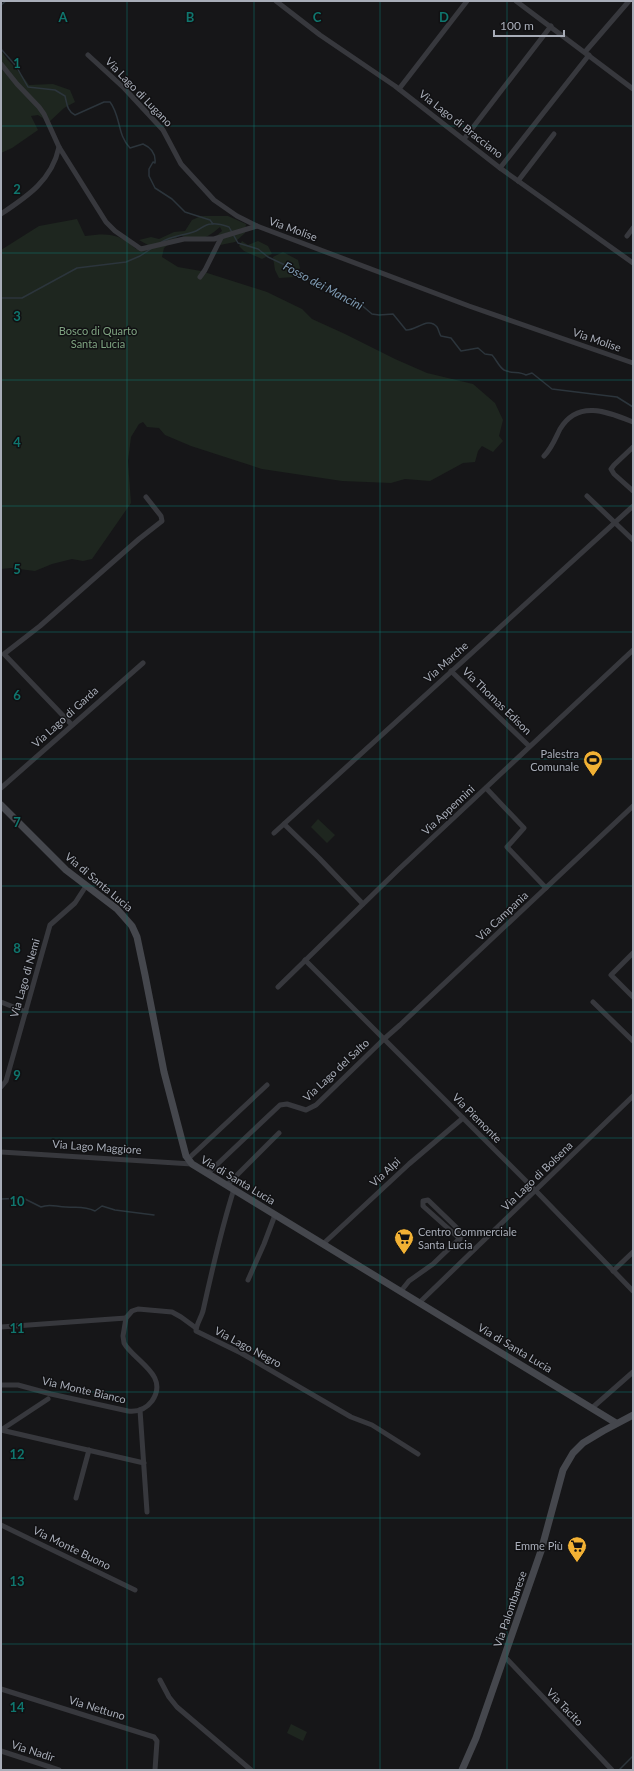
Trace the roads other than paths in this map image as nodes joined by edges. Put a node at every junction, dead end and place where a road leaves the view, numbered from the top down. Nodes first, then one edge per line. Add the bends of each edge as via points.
1 (276, 1) edge
2 (467, 1) edge
3 (516, 1) edge
4 (629, 1) edge
5 (551, 26) junction
6 (587, 54) junction
7 (88, 55) dead end
8 (1, 64) edge
9 (399, 89) junction
10 (633, 89) edge
11 (554, 134) dead end
12 (464, 139) junction
13 (59, 147) junction
14 (500, 168) junction
15 (518, 181) junction
16 (1, 214) edge
17 (257, 226) junction
18 (633, 228) edge
19 (627, 236) dead end
20 (221, 238) junction
21 (633, 263) edge
22 (200, 277) dead end
23 (633, 363) edge
24 (633, 422) edge
25 (633, 447) edge
26 (544, 456) dead end
27 (633, 491) edge
28 (587, 496) dead end
29 (146, 497) dead end
30 (633, 506) edge
31 (616, 522) junction
32 (633, 540) edge
33 (633, 650) edge
34 (143, 663) dead end
35 (451, 671) junction
36 (72, 725) junction
37 (529, 746) junction
38 (1, 788) edge
39 (486, 788) junction
40 (1, 805) edge
41 (633, 806) edge
42 (284, 824) junction
43 (274, 833) dead end
44 (86, 886) junction
45 (546, 888) junction
46 (363, 904) junction
47 (633, 953) edge
48 (305, 960) junction
49 (278, 987) dead end
50 (633, 997) edge
51 (1, 1002) edge
52 (593, 1002) dead end
53 (26, 1012) junction
54 (384, 1039) junction
55 (633, 1041) edge
56 (267, 1085) dead end
57 (1, 1087) edge
58 (633, 1096) edge
59 (463, 1118) junction
60 (279, 1133) dead end
61 (1, 1152) edge
62 (190, 1161) junction
63 (208, 1173) junction
64 (227, 1185) junction
65 (234, 1189) junction
66 (536, 1191) junction
67 (275, 1215) junction
68 (460, 1239) junction
69 (323, 1244) junction
70 (633, 1252) edge
71 (613, 1271) junction
72 (248, 1280) dead end
73 (401, 1291) junction
74 (633, 1291) edge
75 (420, 1302) junction
76 (126, 1318) junction
77 (1, 1328) edge
78 (196, 1328) junction
79 (633, 1372) edge
80 (1, 1385) edge
81 (48, 1399) dead end
82 (592, 1408) junction
83 (140, 1410) junction
84 (633, 1415) edge
85 (616, 1423) junction
86 (1, 1430) edge
87 (89, 1450) junction
88 (418, 1454) dead end
89 (144, 1463) junction
90 (76, 1498) dead end
91 (147, 1512) dead end
92 (1, 1525) edge
93 (135, 1590) dead end
94 (505, 1657) junction
95 (160, 1680) dead end
96 (1, 1689) edge
97 (1, 1751) edge
98 (59, 1770) edge
99 (155, 1770) edge
100 (251, 1770) edge
101 (462, 1770) edge
102 (611, 1770) edge

1 - 9 street, Via Lago di Bracciano
2 - 9 street
3 - 5 street
4 - 6 street
5 - 6 street
5 - 12 street
6 - 10 street
6 - 14 street
7 - 17 street, Via Lago di Lugano via 164,130 181,164 214,200
8 - 13 street, Via Molise via 39,107
9 - 12 street, Via Lago di Bracciano
11 - 15 street
12 - 14 street, Via Lago di Bracciano
13 - 16 street via 52,167 40,185
13 - 20 street, Via Molise via 108,225 141,249 184,239
14 - 15 street, Via Lago di Bracciano
15 - 21 street, Via Lago di Bracciano
17 - 20 street, Via Molise
17 - 23 street, Via Molise
18 - 19 street
20 - 22 street
24 - 26 street via 602,411 579,412 562,426
25 - 27 street via 611,469
28 - 31 street
29 - 36 street via 162,521 4,654
30 - 31 street, Via Marche
31 - 32 street
31 - 35 street, Via Marche
33 - 37 street, Via Appennini
34 - 36 street, Via Lago di Garda
35 - 37 street, Via Thomas Edison
35 - 42 street, Via Marche
36 - 38 street, Via Lago di Garda
37 - 39 street, Via Appennini
39 - 45 street via 524,828 507,847
39 - 46 street, Via Appennini
40 - 44 street, Via di Santa Lucia via 59,864
41 - 45 street, Via Campania
42 - 43 street, Via Marche
42 - 46 street
44 - 53 street, Via Lago di Nemi via 75,904 50,925
44 - 62 street, Via di Santa Lucia via 117,909 134,929 164,1072
45 - 54 street, Via Campania
46 - 48 street, Via Appennini
47 - 50 street via 611,975
48 - 49 street, Via Appennini
48 - 54 street, Via Piemonte
51 - 53 street
52 - 55 street
53 - 57 street, Via Lago di Nemi via 6,1081
54 - 59 street, Via Piemonte
54 - 63 street, Via Lago del Salto via 314,1106 304,1110 287,1104 280,1105
56 - 62 street
58 - 66 street, Via Lago di Bolsena
59 - 66 street, Via Piemonte
59 - 69 street, Via Alpi
60 - 64 street
61 - 62 street, Via Lago Maggiore
62 - 63 street, Via di Santa Lucia
63 - 64 street, Via di Santa Lucia
64 - 65 street, Via di Santa Lucia
65 - 67 street, Via di Santa Lucia
65 - 78 street via 218,1240 202,1314
66 - 71 street, Via Piemonte
66 - 75 street, Via Lago di Bolsena
67 - 69 street, Via di Santa Lucia
67 - 72 street
68 - 68 street via 423,1206 423,1201 428,1200 458,1229 462,1234
68 - 73 street via 433,1264 409,1281
69 - 73 street, Via di Santa Lucia
70 - 71 street
71 - 74 street, Via Piemonte
73 - 75 street, Via di Santa Lucia
75 - 82 street, Via di Santa Lucia
76 - 77 street
76 - 78 street via 136,1310 158,1310 177,1314
76 - 83 street, Via Monte Bianco via 124,1343 151,1372 157,1385 152,1400
78 - 88 street, Via Lago Negro via 198,1332 241,1353 351,1417 372,1425
79 - 82 street
80 - 83 street, Via Monte Bianco via 18,1384 121,1409
81 - 86 street
82 - 85 street, Via di Santa Lucia
83 - 89 street
84 - 85 street, Via Palombarese
85 - 94 street, Via Palombarese via 581,1445 563,1470 541,1551
86 - 87 street
87 - 89 street
87 - 90 street
89 - 91 street
92 - 93 street, Via Monte Buono
94 - 101 street, Via Palombarese
94 - 102 street, Via Tacito
95 - 100 street via 177,1707
96 - 99 street, Via Nettuno via 154,1736 157,1742
97 - 98 street, Via Nadir

